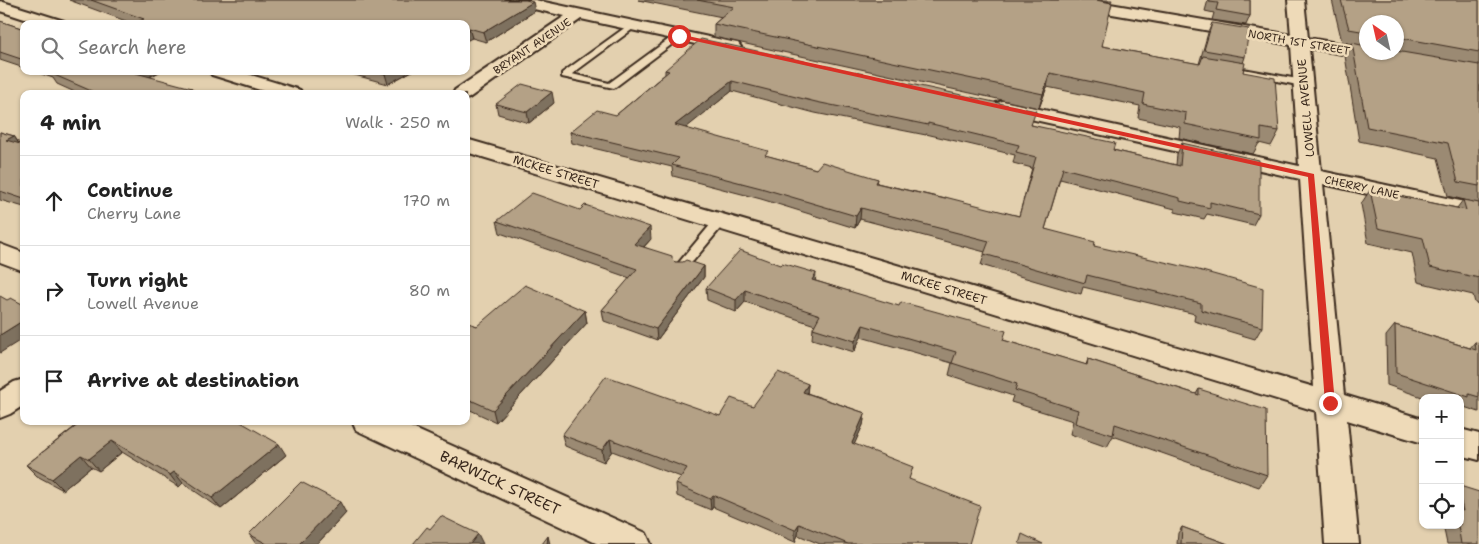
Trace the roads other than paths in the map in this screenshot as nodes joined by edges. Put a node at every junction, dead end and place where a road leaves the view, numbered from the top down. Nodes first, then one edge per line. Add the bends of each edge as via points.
1 (513, 0) edge
2 (1060, 0) edge
3 (1296, 0) edge
4 (0, 6) edge
5 (578, 14) junction
6 (45, 20) edge
7 (632, 26) junction
8 (679, 36) junction
9 (1300, 42) junction
10 (747, 51) edge
11 (1359, 52) edge
12 (1220, 68) edge
13 (231, 75) edge
14 (1303, 83) junction
15 (280, 90) edge
16 (468, 90) edge
17 (981, 102) edge
18 (470, 146) edge
19 (1312, 175) junction
20 (1479, 212) edge
21 (720, 221) junction
22 (0, 252) edge
23 (20, 261) edge
24 (680, 269) edge
25 (20, 393) edge
26 (1330, 403) junction
27 (0, 406) edge
28 (376, 425) edge
29 (1419, 429) edge
30 (1464, 443) edge
31 (1479, 447) edge
32 (634, 544) edge
33 (1342, 544) edge

1 - 5 street
2 - 9 street, NORTH 1ST STREET
3 - 9 street, LOWELL AVENUE
4 - 6 street
5 - 7 street
5 - 16 street, BRYANT AVENUE
7 - 8 street
7 - 8 lane via 565,75 611,86
8 - 10 street
9 - 11 street, NORTH 1ST STREET
9 - 14 street, LOWELL AVENUE
12 - 14 lane
13 - 15 street
14 - 19 street, LOWELL AVENUE
17 - 19 street, CHERRY LANE
18 - 21 street, MCKEE STREET
19 - 20 street, CHERRY LANE
19 - 26 street, LOWELL AVENUE
21 - 24 lane
21 - 26 street, MCKEE STREET
22 - 23 street
25 - 27 street
26 - 29 street, MCKEE STREET
26 - 33 street, LOWELL AVENUE
28 - 32 street, BARWICK STREET
30 - 31 street

